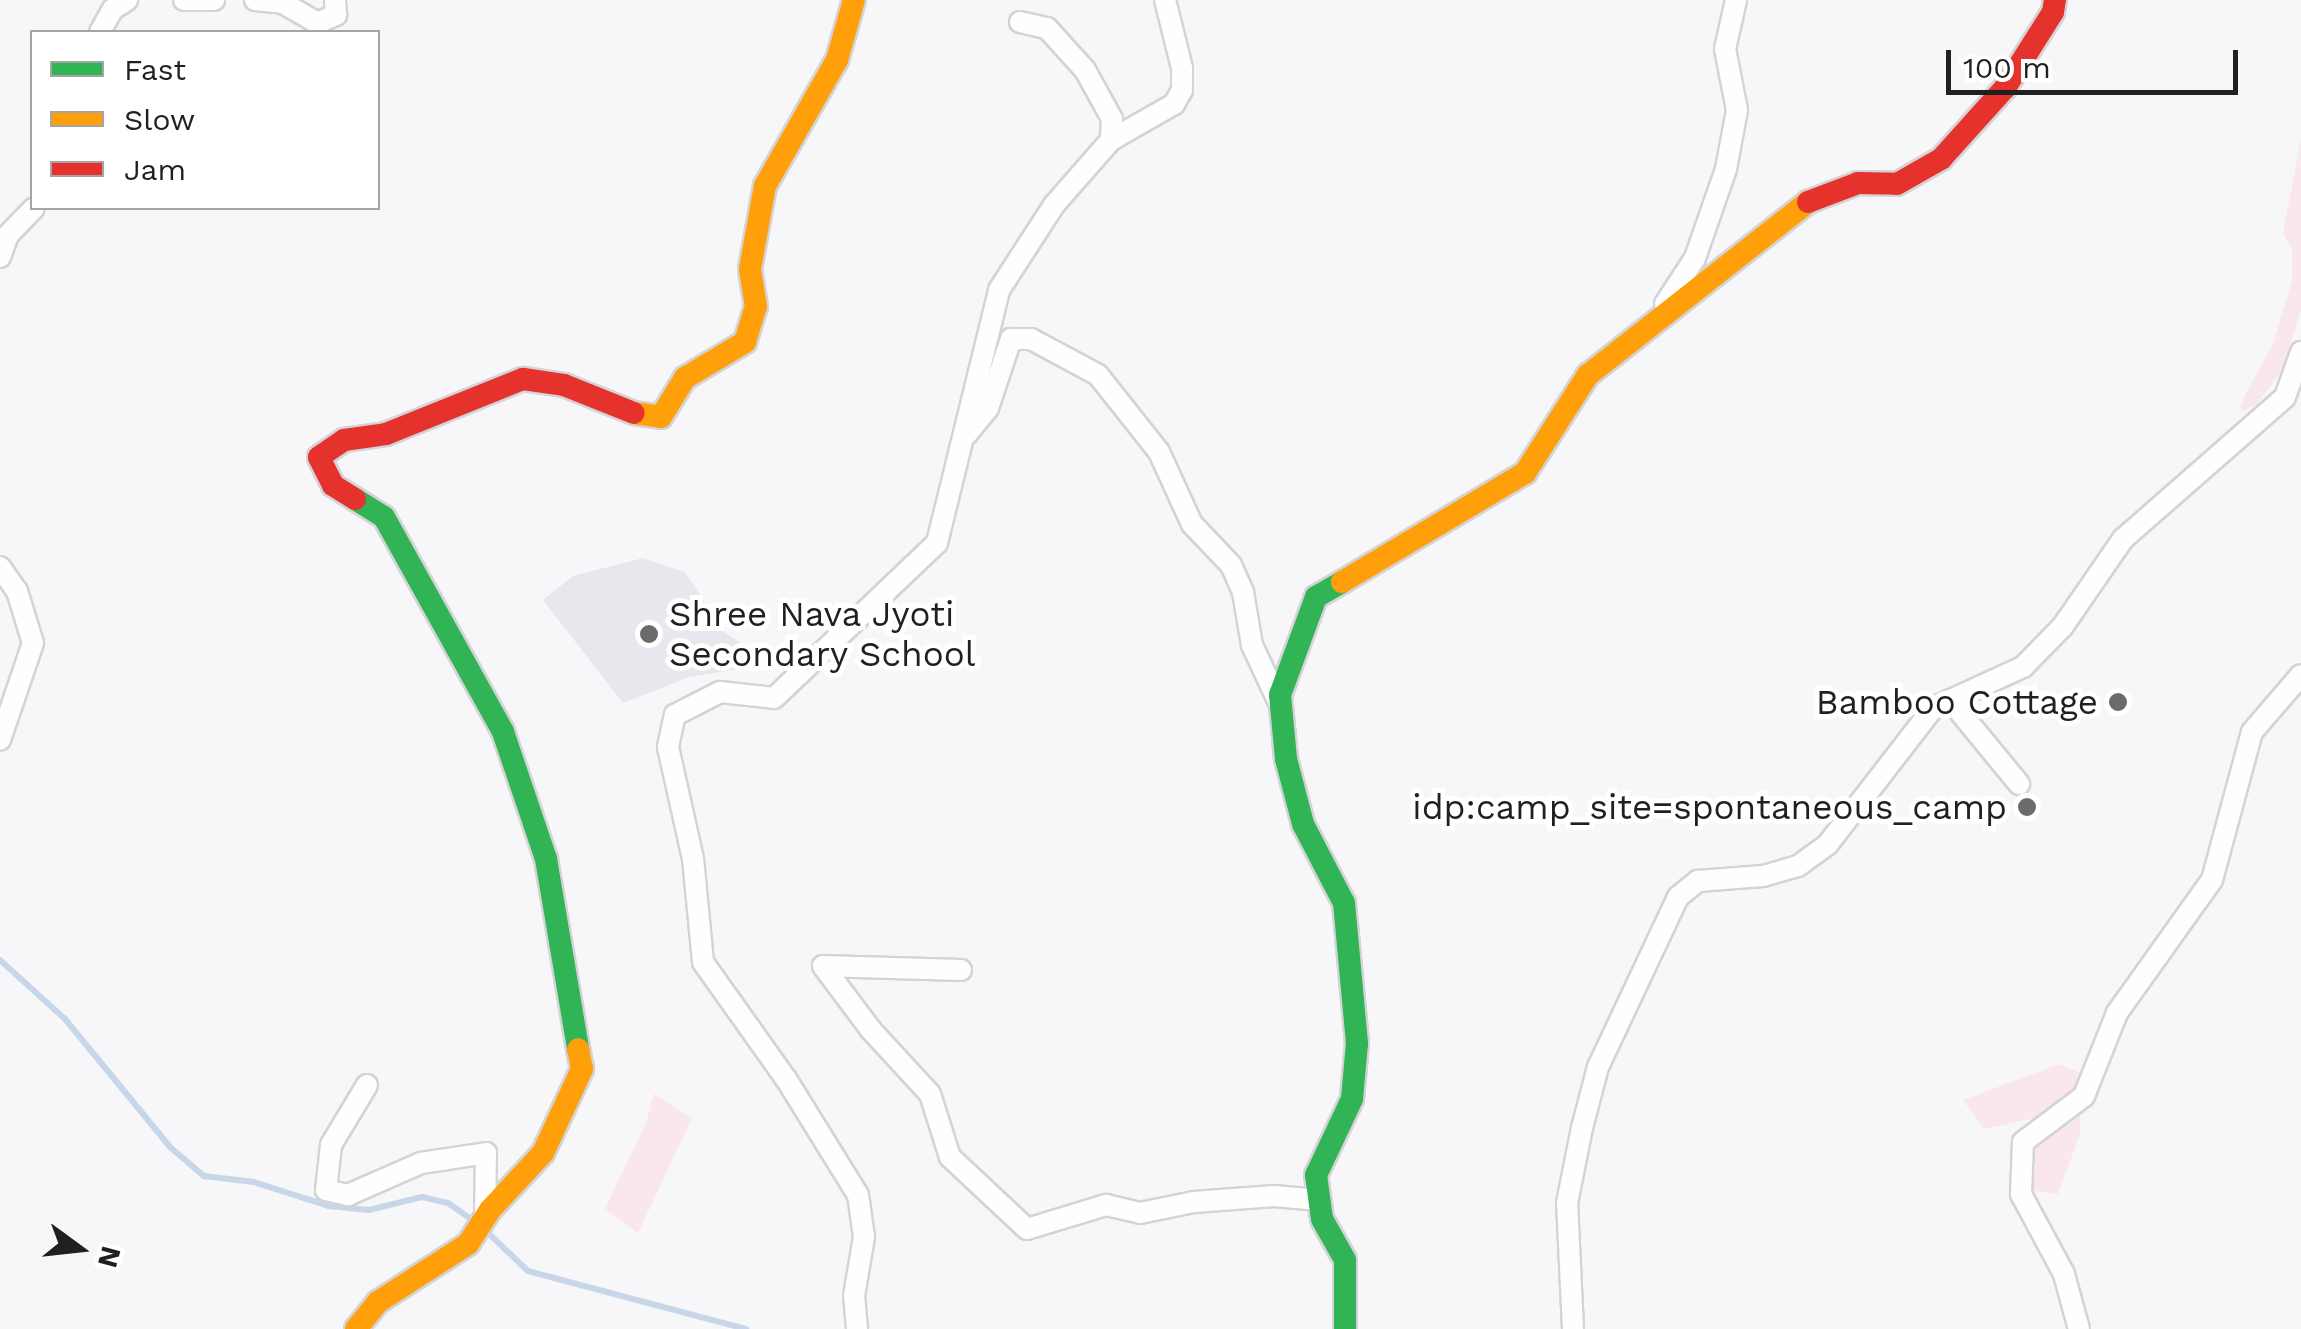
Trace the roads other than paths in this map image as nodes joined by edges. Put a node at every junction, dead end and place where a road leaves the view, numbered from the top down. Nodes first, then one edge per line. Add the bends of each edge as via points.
1 (127, 0) edge
2 (184, 0) edge
3 (214, 0) edge
4 (255, 0) edge
5 (335, 0) edge
6 (854, 0) edge
7 (1165, 0) edge
8 (1736, 0) edge
9 (2054, 0) edge
10 (1020, 22) dead end
11 (101, 30) edge
12 (1111, 140) junction
13 (32, 210) edge
14 (0, 257) edge
15 (1638, 336) junction
16 (2301, 352) edge
17 (962, 440) junction
18 (0, 566) edge
19 (2301, 675) edge
20 (1950, 700) junction
21 (1281, 707) junction
22 (0, 740) edge
23 (2019, 784) dead end
24 (961, 970) dead end
25 (367, 1084) dead end
26 (1319, 1200) junction
27 (485, 1218) junction
28 (356, 1329) edge
29 (858, 1329) edge
30 (1346, 1329) edge
31 (1573, 1329) edge
32 (2079, 1329) edge

1 - 11 street via 112,9
2 - 3 street
4 - 5 street via 283,3 316,23 336,15
6 - 27 street via 838,60 764,186 750,269 756,306 745,342 685,378 661,417 523,379 386,434 344,440 319,457 333,485 384,517 404,548 503,732 546,859 582,1068 543,1153
7 - 12 street via 1182,90 1174,104
8 - 15 street via 1725,49 1737,110 1726,170 1695,258
9 - 15 street via 2006,88 1941,158 1897,184 1858,183 1816,196
10 - 12 street via 1047,28 1085,70 1112,119
12 - 17 street via 1054,205 998,290
13 - 14 street via 8,235
15 - 21 street via 1588,375 1525,474 1316,597
16 - 20 street via 2284,396 2123,540 2063,626 2023,667
17 - 21 street via 988,408 1011,339 1031,339 1098,374 1159,452 1192,524 1231,565 1252,645
17 - 29 street via 937,542 774,698 720,692 675,715 668,747 693,859 703,962 858,1195 864,1237 854,1296
18 - 22 street via 17,591 33,643
19 - 32 street via 2252,732 2212,880 2117,1014 2084,1096 2022,1142 2021,1194 2064,1274
20 - 23 street
20 - 31 street via 1932,708 1856,812 1798,866 1698,881 1678,897 1598,1067 1582,1128 1567,1203
21 - 26 street via 1303,824 1344,902 1356,1043 1352,1099 1316,1175
24 - 26 street via 823,966 930,1094 950,1157 1026,1229 1106,1205 1140,1212 1242,1199
25 - 27 street via 331,1146 326,1190 348,1195 421,1163 486,1152
26 - 30 street via 1345,1260
27 - 28 street via 468,1244 378,1302

